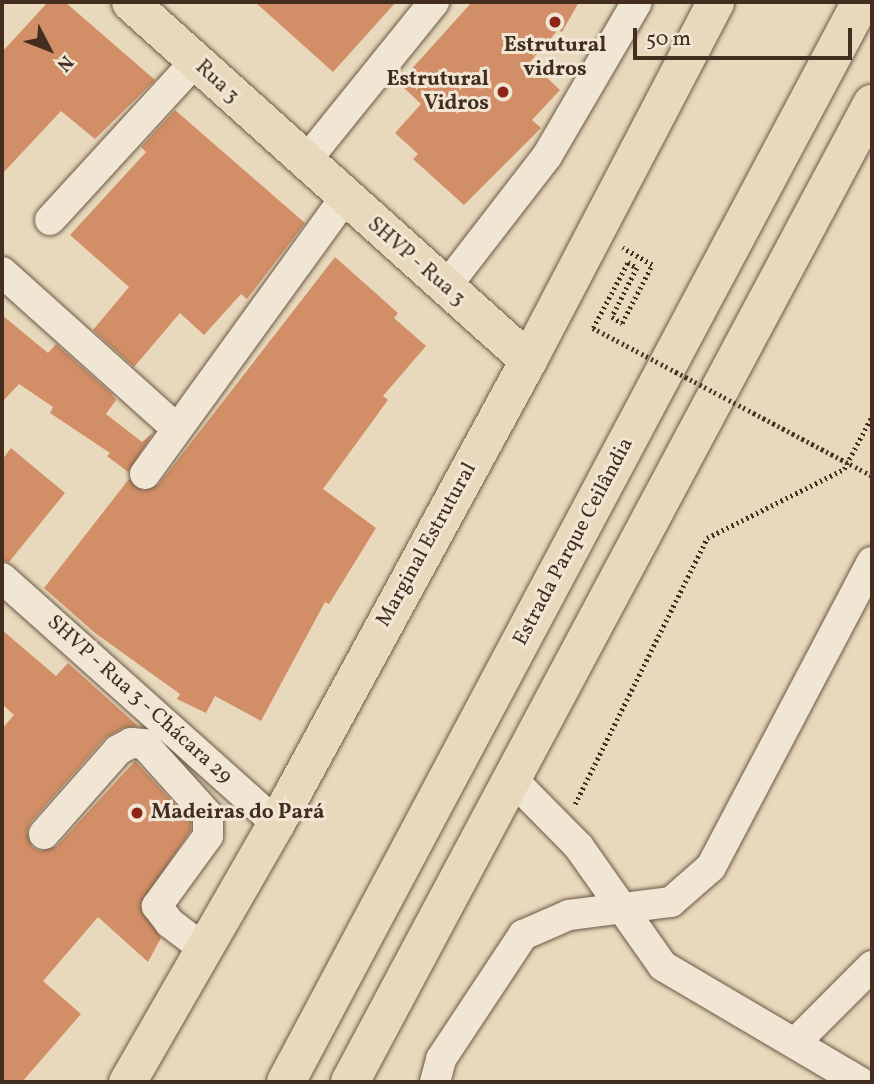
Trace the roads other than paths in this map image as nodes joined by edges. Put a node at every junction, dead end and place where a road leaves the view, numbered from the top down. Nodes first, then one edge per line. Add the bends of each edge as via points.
1 (130, 2) edge
2 (434, 2) edge
3 (637, 2) edge
4 (715, 2) edge
5 (861, 2) edge
6 (195, 62) junction
7 (872, 104) edge
8 (304, 162) junction
9 (344, 199) junction
10 (50, 220) dead end
11 (2, 272) edge
12 (445, 288) junction
13 (528, 360) junction
14 (175, 427) junction
15 (145, 474) dead end
16 (872, 562) edge
17 (2, 578) edge
18 (512, 779) junction
19 (276, 823) junction
20 (44, 834) dead end
21 (621, 907) junction
22 (204, 949) junction
23 (872, 966) edge
24 (794, 1043) junction
25 (127, 1082) edge
26 (286, 1082) edge
27 (350, 1082) edge
28 (435, 1082) edge
29 (860, 1082) edge

1 - 6 main road, Rua 3
2 - 8 street
3 - 12 street via 547,156
4 - 13 main road, Marginal Estrutural
5 - 26 highway, Estrada Parque Ceilândia
6 - 8 main road, Rua 3
6 - 10 street
7 - 18 highway
8 - 9 main road, SHVP - Rua 3
9 - 12 main road, SHVP - Rua 3
9 - 14 street
11 - 14 street
12 - 13 main road, SHVP - Rua 3
13 - 19 main road, Marginal Estrutural
14 - 15 street
16 - 21 street via 711,867 671,902
17 - 19 street, SHVP - Rua 3 - Chácara 29
18 - 21 street via 562,829
18 - 27 highway
19 - 22 main road, Marginal Estrutural
20 - 22 street via 118,751 131,743 144,744 208,815 208,836 157,906 170,923
21 - 24 street via 663,966
21 - 28 street via 569,915 523,935 441,1059
22 - 25 main road, Marginal Estrutural
23 - 24 street
24 - 29 street

